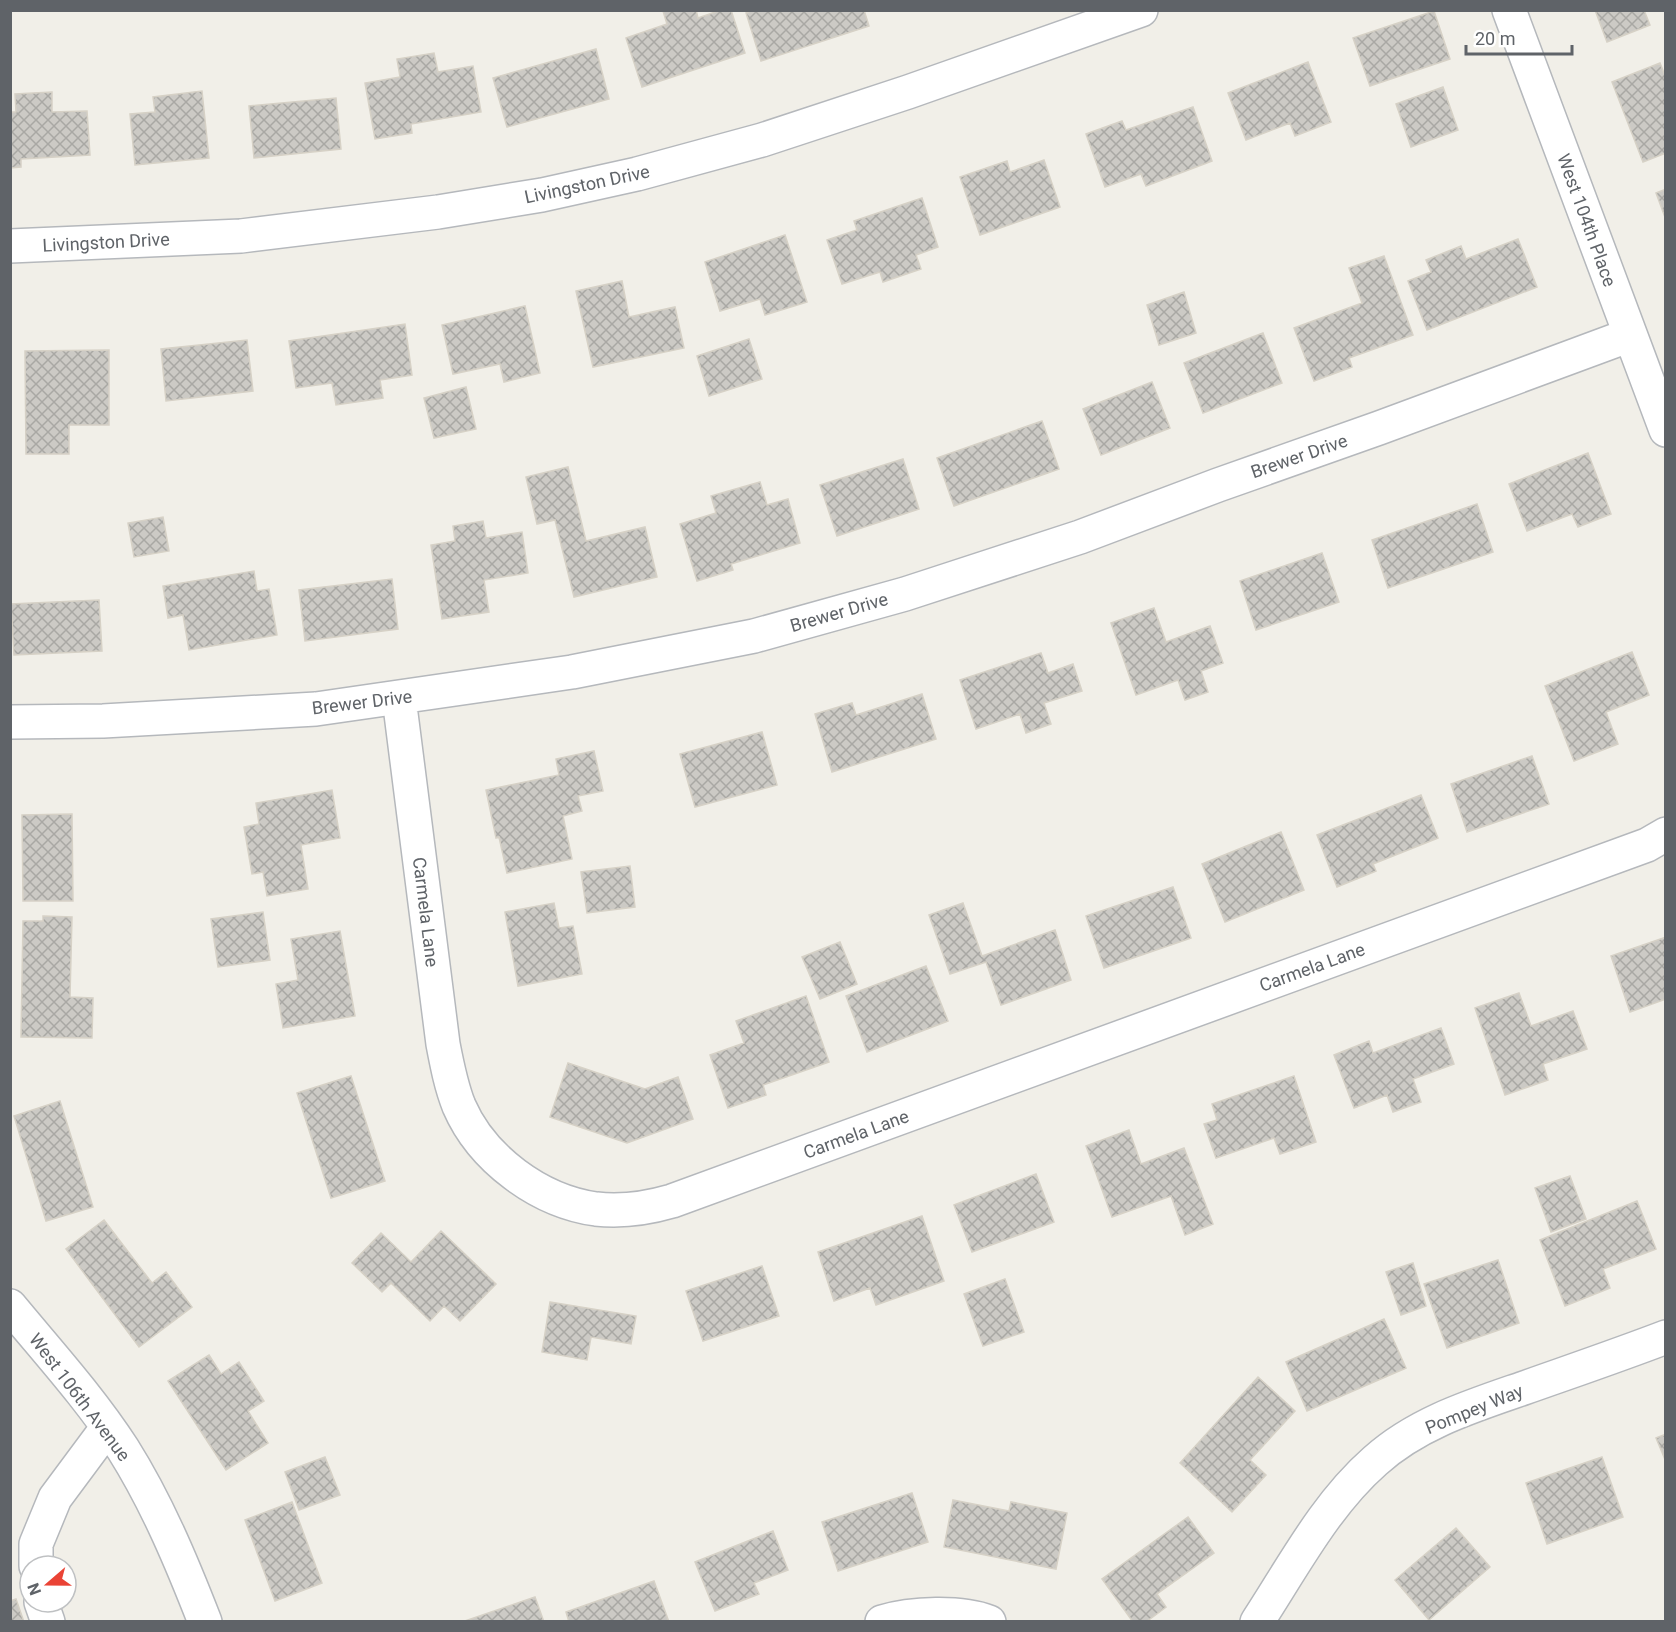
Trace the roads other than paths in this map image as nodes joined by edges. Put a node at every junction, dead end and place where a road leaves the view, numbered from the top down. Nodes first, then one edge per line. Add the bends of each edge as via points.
1 (1141, 10) edge
2 (1509, 10) edge
3 (10, 246) edge
4 (1630, 335) junction
5 (1665, 430) edge
6 (399, 698) junction
7 (10, 722) edge
8 (1665, 834) edge
9 (10, 1306) edge
10 (1665, 1337) edge
11 (107, 1428) junction
12 (36, 1554) edge
13 (205, 1622) edge
14 (882, 1622) edge
15 (989, 1622) edge
16 (1257, 1622) edge

1 - 3 street, Livingston Drive via 762,140 542,195 241,236
2 - 4 street, West 104th Place
4 - 5 street, West 104th Place
4 - 6 street, Brewer Drive via 1080,537 905,594 754,636 572,672
6 - 7 street, Brewer Drive via 304,710
6 - 8 street, Carmela Lane via 443,1044 459,1106 470,1127 496,1159 528,1184 562,1200 596,1209 644,1209 672,1201 1647,845
9 - 11 street, West 106th Avenue
10 - 16 street, Pompey Way via 1449,1414 1401,1440 1374,1461 1324,1518
11 - 12 street via 56,1498 36,1544
11 - 13 street, West 106th Avenue via 148,1492
14 - 15 street via 900,1616 954,1616

